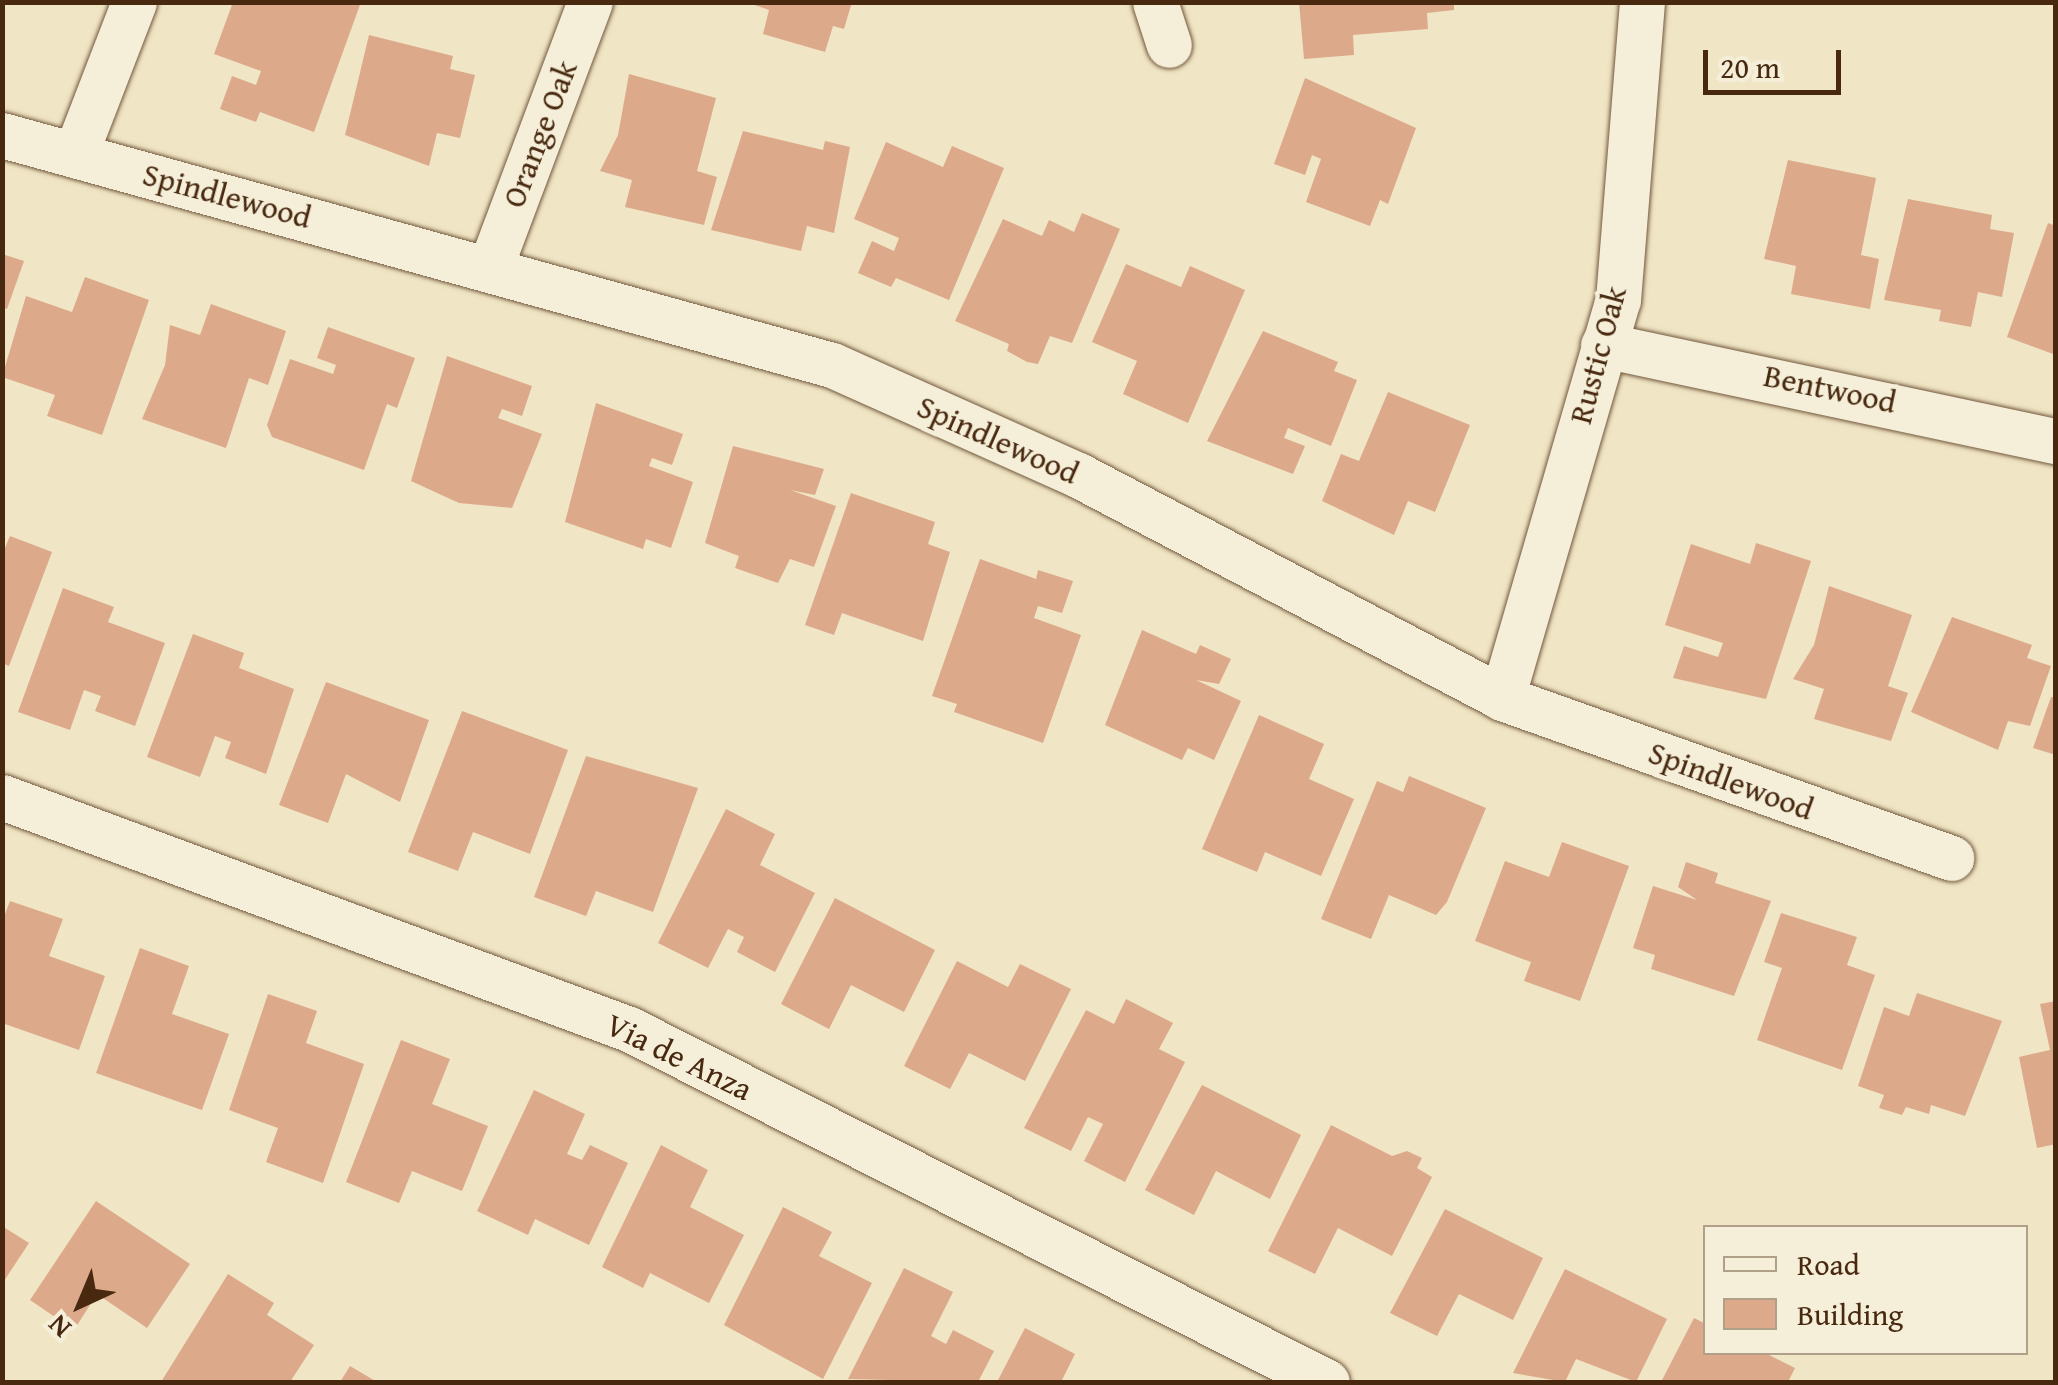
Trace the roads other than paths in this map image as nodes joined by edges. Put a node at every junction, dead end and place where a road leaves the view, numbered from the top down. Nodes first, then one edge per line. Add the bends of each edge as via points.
1 (134, 2) edge
2 (590, 2) edge
3 (1155, 2) edge
4 (1642, 2) edge
5 (1169, 46) dead end
6 (2, 135) edge
7 (75, 156) junction
8 (491, 265) junction
9 (1603, 345) junction
10 (2056, 441) edge
11 (1502, 698) junction
12 (2, 797) edge
13 (1951, 858) dead end
14 (1327, 1382) edge

1 - 7 street
2 - 8 street, Orange Oak
3 - 5 street
4 - 9 street, Rustic Oak via 1618,300
6 - 7 street, Spindlewood
7 - 8 street, Spindlewood
8 - 11 street, Spindlewood via 832,364 1078,475
9 - 10 street, Bentwood
9 - 11 street, Rustic Oak
11 - 13 street, Spindlewood
12 - 14 street, Via de Anza via 629,1030

